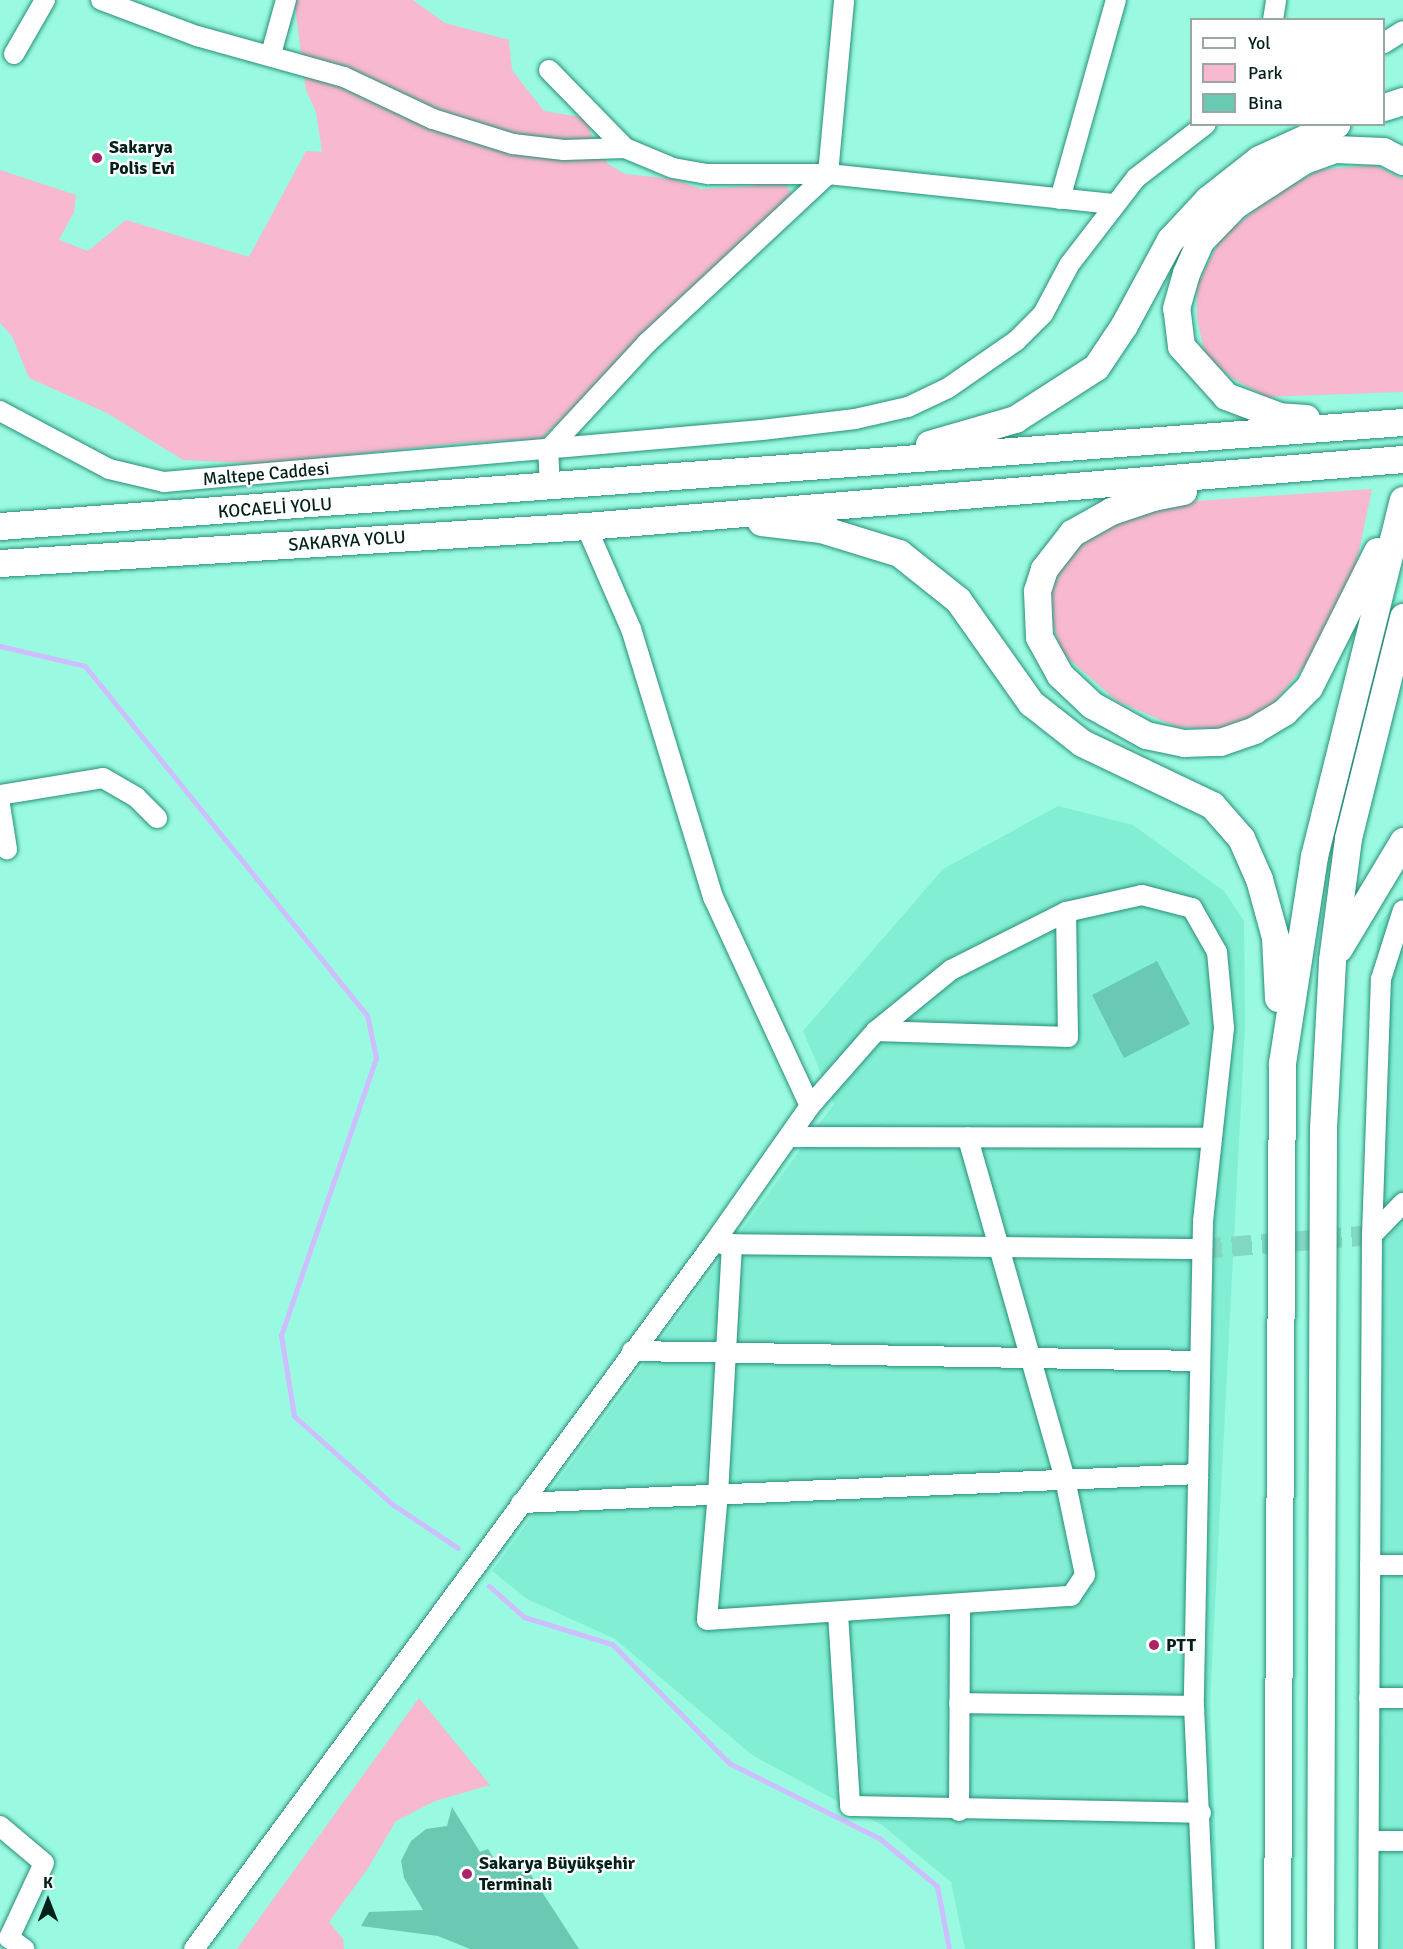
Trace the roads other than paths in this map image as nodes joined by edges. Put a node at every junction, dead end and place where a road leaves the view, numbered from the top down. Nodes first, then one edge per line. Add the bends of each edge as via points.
1 (45, 0) edge
2 (101, 0) edge
3 (286, 0) edge
4 (844, 0) edge
5 (1116, 0) edge
6 (1276, 0) edge
7 (1273, 18) edge
8 (1403, 31) edge
9 (1385, 41) edge
10 (14, 54) dead end
11 (271, 54) junction
12 (549, 70) dead end
13 (1403, 101) edge
14 (1385, 106) edge
15 (1203, 126) edge
16 (1332, 126) edge
17 (625, 148) junction
18 (1403, 161) edge
19 (828, 174) junction
20 (1060, 199) junction
21 (1114, 204) junction
22 (0, 411) edge
23 (1403, 422) edge
24 (548, 450) junction
25 (1403, 459) edge
26 (1332, 466) junction
27 (550, 486) junction
28 (1403, 501) edge
29 (694, 515) junction
30 (0, 526) edge
31 (586, 526) junction
32 (0, 562) edge
33 (1403, 617) edge
34 (0, 795) edge
35 (0, 805) edge
36 (157, 818) dead end
37 (1403, 842) edge
38 (7, 849) dead end
39 (1403, 910) edge
40 (1066, 912) junction
41 (1332, 960) junction
42 (876, 1032) junction
43 (1282, 1063) junction
44 (810, 1106) junction
45 (789, 1137) junction
46 (968, 1138) junction
47 (1212, 1138) junction
48 (1401, 1208) edge
49 (1372, 1235) junction
50 (722, 1244) junction
51 (999, 1247) junction
52 (1202, 1249) junction
53 (632, 1351) junction
54 (724, 1352) junction
55 (1030, 1358) junction
56 (1200, 1361) junction
57 (1198, 1474) junction
58 (1065, 1479) junction
59 (718, 1493) junction
60 (521, 1503) junction
61 (1403, 1564) edge
62 (1370, 1565) junction
63 (960, 1604) junction
64 (838, 1613) junction
65 (1369, 1698) junction
66 (1403, 1698) edge
67 (959, 1703) junction
68 (1194, 1706) junction
69 (959, 1811) junction
70 (1201, 1813) junction
71 (0, 1827) edge
72 (1369, 1841) junction
73 (1403, 1841) edge
74 (24, 1949) edge
75 (194, 1949) edge
76 (1205, 1949) edge
77 (1277, 1949) edge
78 (1320, 1949) edge
79 (1368, 1949) edge

1 - 10 street
2 - 11 street via 197,36
3 - 11 street
4 - 19 street
5 - 20 street
6 - 7 street
8 - 9 street
11 - 17 street via 344,77 433,119 513,144 564,150
12 - 17 street
13 - 14 highway
15 - 21 street, Maltepe Caddesi via 1137,178
16 - 27 highway via 1259,159 1208,199 1170,240 1124,325 1096,367 1015,419 945,442
17 - 19 street via 673,168 708,174
18 - 23 highway via 1383,151 1335,149 1271,178 1234,206 1200,241 1176,308 1181,346 1226,396 1279,416
19 - 20 street
19 - 24 street via 647,343
20 - 21 street
21 - 24 street, Maltepe Caddesi via 1069,265 1043,314 1016,341 948,388 908,407 844,421
22 - 24 street, Maltepe Caddesi via 108,469 164,482
23 - 27 highway
24 - 27 street
25 - 26 highway
26 - 28 highway via 1153,496 1091,520 1072,533 1044,569 1038,591 1039,637 1060,675 1092,705 1146,735 1202,744 1254,730 1284,711 1309,687
26 - 29 highway
27 - 30 highway, KOCAELİ YOLU
28 - 43 highway via 1314,856
29 - 31 highway, SAKARYA YOLU
29 - 43 highway via 820,529 899,553 958,600 1040,710 1082,742 1212,805 1241,838 1259,879 1275,937
31 - 32 highway, SAKARYA YOLU
31 - 44 street via 631,630 713,897
33 - 41 highway via 1348,838
34 - 36 street via 103,778 136,797
35 - 38 street
37 - 41 highway
39 - 49 street via 1381,979
40 - 42 street via 951,970
40 - 42 street via 1068,1037
40 - 47 street via 1142,895 1192,908 1217,952 1223,1017
41 - 78 highway via 1323,1128
42 - 44 street
43 - 77 highway
44 - 45 street
45 - 46 street
45 - 50 street
46 - 47 street
46 - 51 street
47 - 52 street
48 - 49 street
49 - 62 street
50 - 51 street
50 - 53 street
50 - 54 street
51 - 52 street
51 - 55 street
52 - 56 street
53 - 54 street
53 - 60 street
54 - 55 street
54 - 59 street
55 - 56 street
55 - 58 street
56 - 57 street
57 - 58 street
57 - 68 street
58 - 59 street
58 - 63 street via 1085,1575 1071,1596
59 - 60 street
59 - 64 street via 707,1620
60 - 75 street
61 - 62 street
62 - 65 street
63 - 64 street
63 - 67 street
64 - 69 street via 850,1806
65 - 66 street
65 - 72 street
67 - 68 street
67 - 69 street
68 - 70 street
69 - 70 street
70 - 76 street
71 - 74 street via 44,1863 9,1938
72 - 73 street
72 - 79 street

